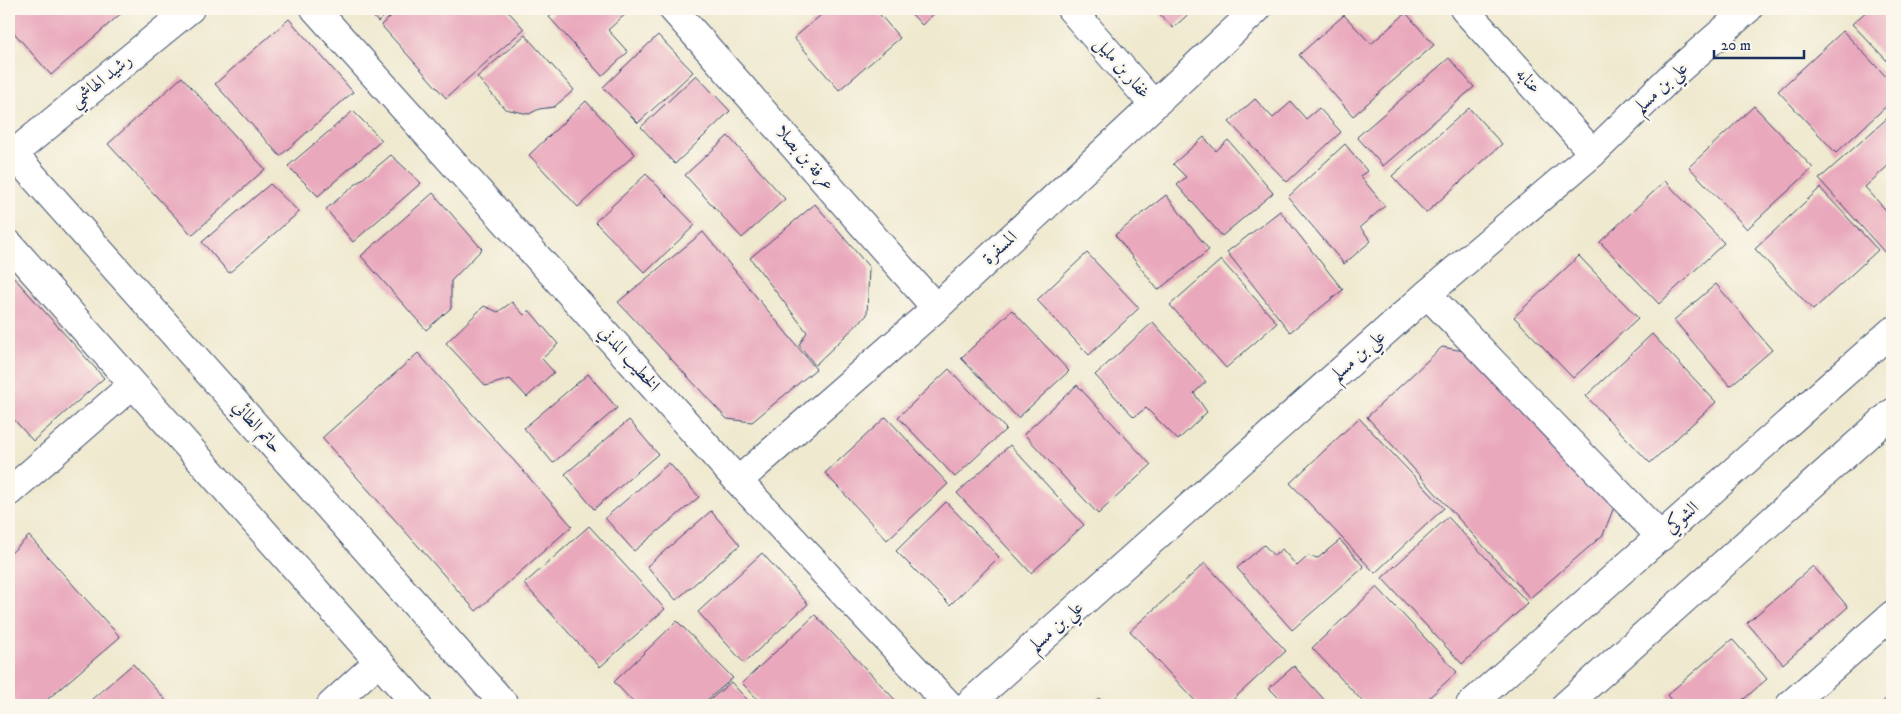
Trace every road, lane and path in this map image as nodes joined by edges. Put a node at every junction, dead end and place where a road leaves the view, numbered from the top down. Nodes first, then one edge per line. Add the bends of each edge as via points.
1 (190, 9) edge
2 (315, 9) edge
3 (673, 9) edge
4 (1071, 9) edge
5 (1257, 9) edge
6 (1464, 9) edge
7 (1748, 9) edge
8 (1153, 104) junction
9 (11, 151) edge
10 (1593, 153) junction
11 (9, 244) edge
12 (1427, 294) junction
13 (936, 308) junction
14 (1891, 336) edge
15 (132, 385) junction
16 (1892, 413) edge
17 (738, 481) junction
18 (9, 492) edge
19 (1661, 537) junction
20 (1892, 616) edge
21 (378, 662) junction
22 (1572, 703) edge
23 (330, 705) edge
24 (417, 705) edge
25 (506, 705) edge
26 (949, 705) edge
27 (968, 705) edge
28 (1470, 705) edge
29 (1790, 705) edge

1 - 9 street, رشيد الهاشمي
2 - 17 street, الخطيب المدني
3 - 13 street, عرفة بن بصلا
4 - 8 street, غفار بن مليل
5 - 8 street, المسفرة
6 - 10 street, عنابه
7 - 10 street, علي بن مسلم via 1676,72
8 - 13 street, المسفرة
9 - 25 street, حاتم الطائي
10 - 12 street, علي بن مسلم
11 - 15 street
12 - 19 street
12 - 27 street, علي بن مسلم
13 - 17 street, المسفرة
14 - 19 street, الشوكي
15 - 18 street
15 - 21 street
16 - 22 street
17 - 26 street, الخطيب المدني
19 - 28 street, الشوكي
20 - 29 street
21 - 23 street
21 - 24 street

